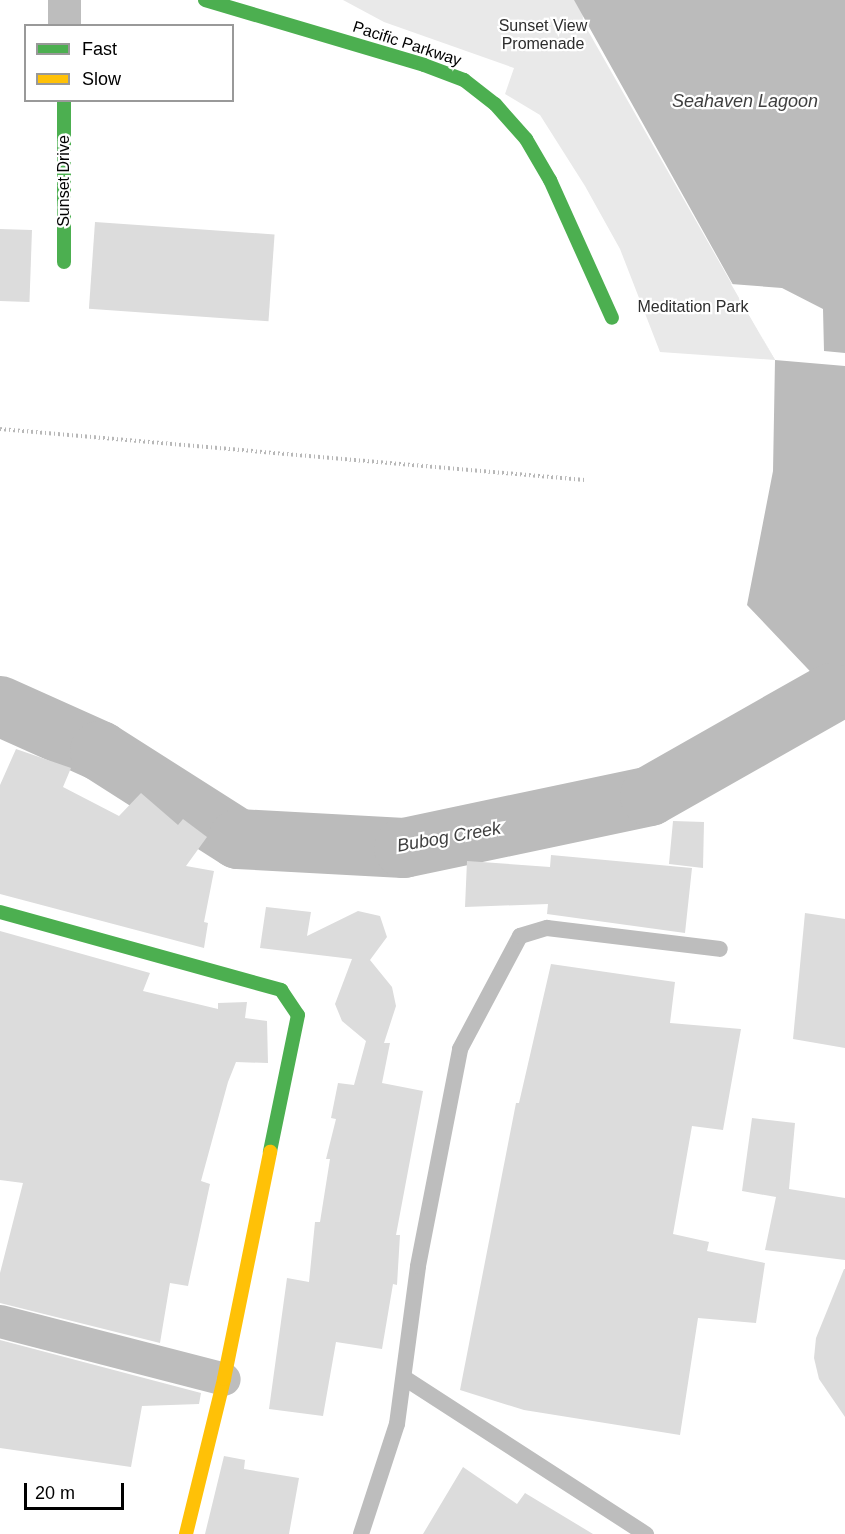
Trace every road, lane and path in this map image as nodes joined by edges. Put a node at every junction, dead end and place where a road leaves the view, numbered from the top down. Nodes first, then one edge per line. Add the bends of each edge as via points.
1 (64, 0) edge
2 (205, 0) edge
3 (64, 24) edge
4 (64, 102) edge
5 (64, 262) dead end
6 (612, 318) dead end
7 (0, 429) edge
8 (585, 480) dead end
9 (0, 912) edge
10 (720, 950) dead end
11 (0, 1321) edge
12 (224, 1379) junction
13 (406, 1379) junction
14 (186, 1534) edge
15 (361, 1534) edge
16 (646, 1534) edge

1 - 3 street
2 - 6 street, Pacific Parkway via 424,65 472,86 495,104 526,139 550,180
4 - 5 street, Sunset Drive
7 - 8 path
9 - 12 street via 281,990 298,1015
10 - 13 lane via 547,928 520,936 460,1049 418,1266
11 - 12 street
12 - 14 street
13 - 15 lane via 397,1424
13 - 16 lane

